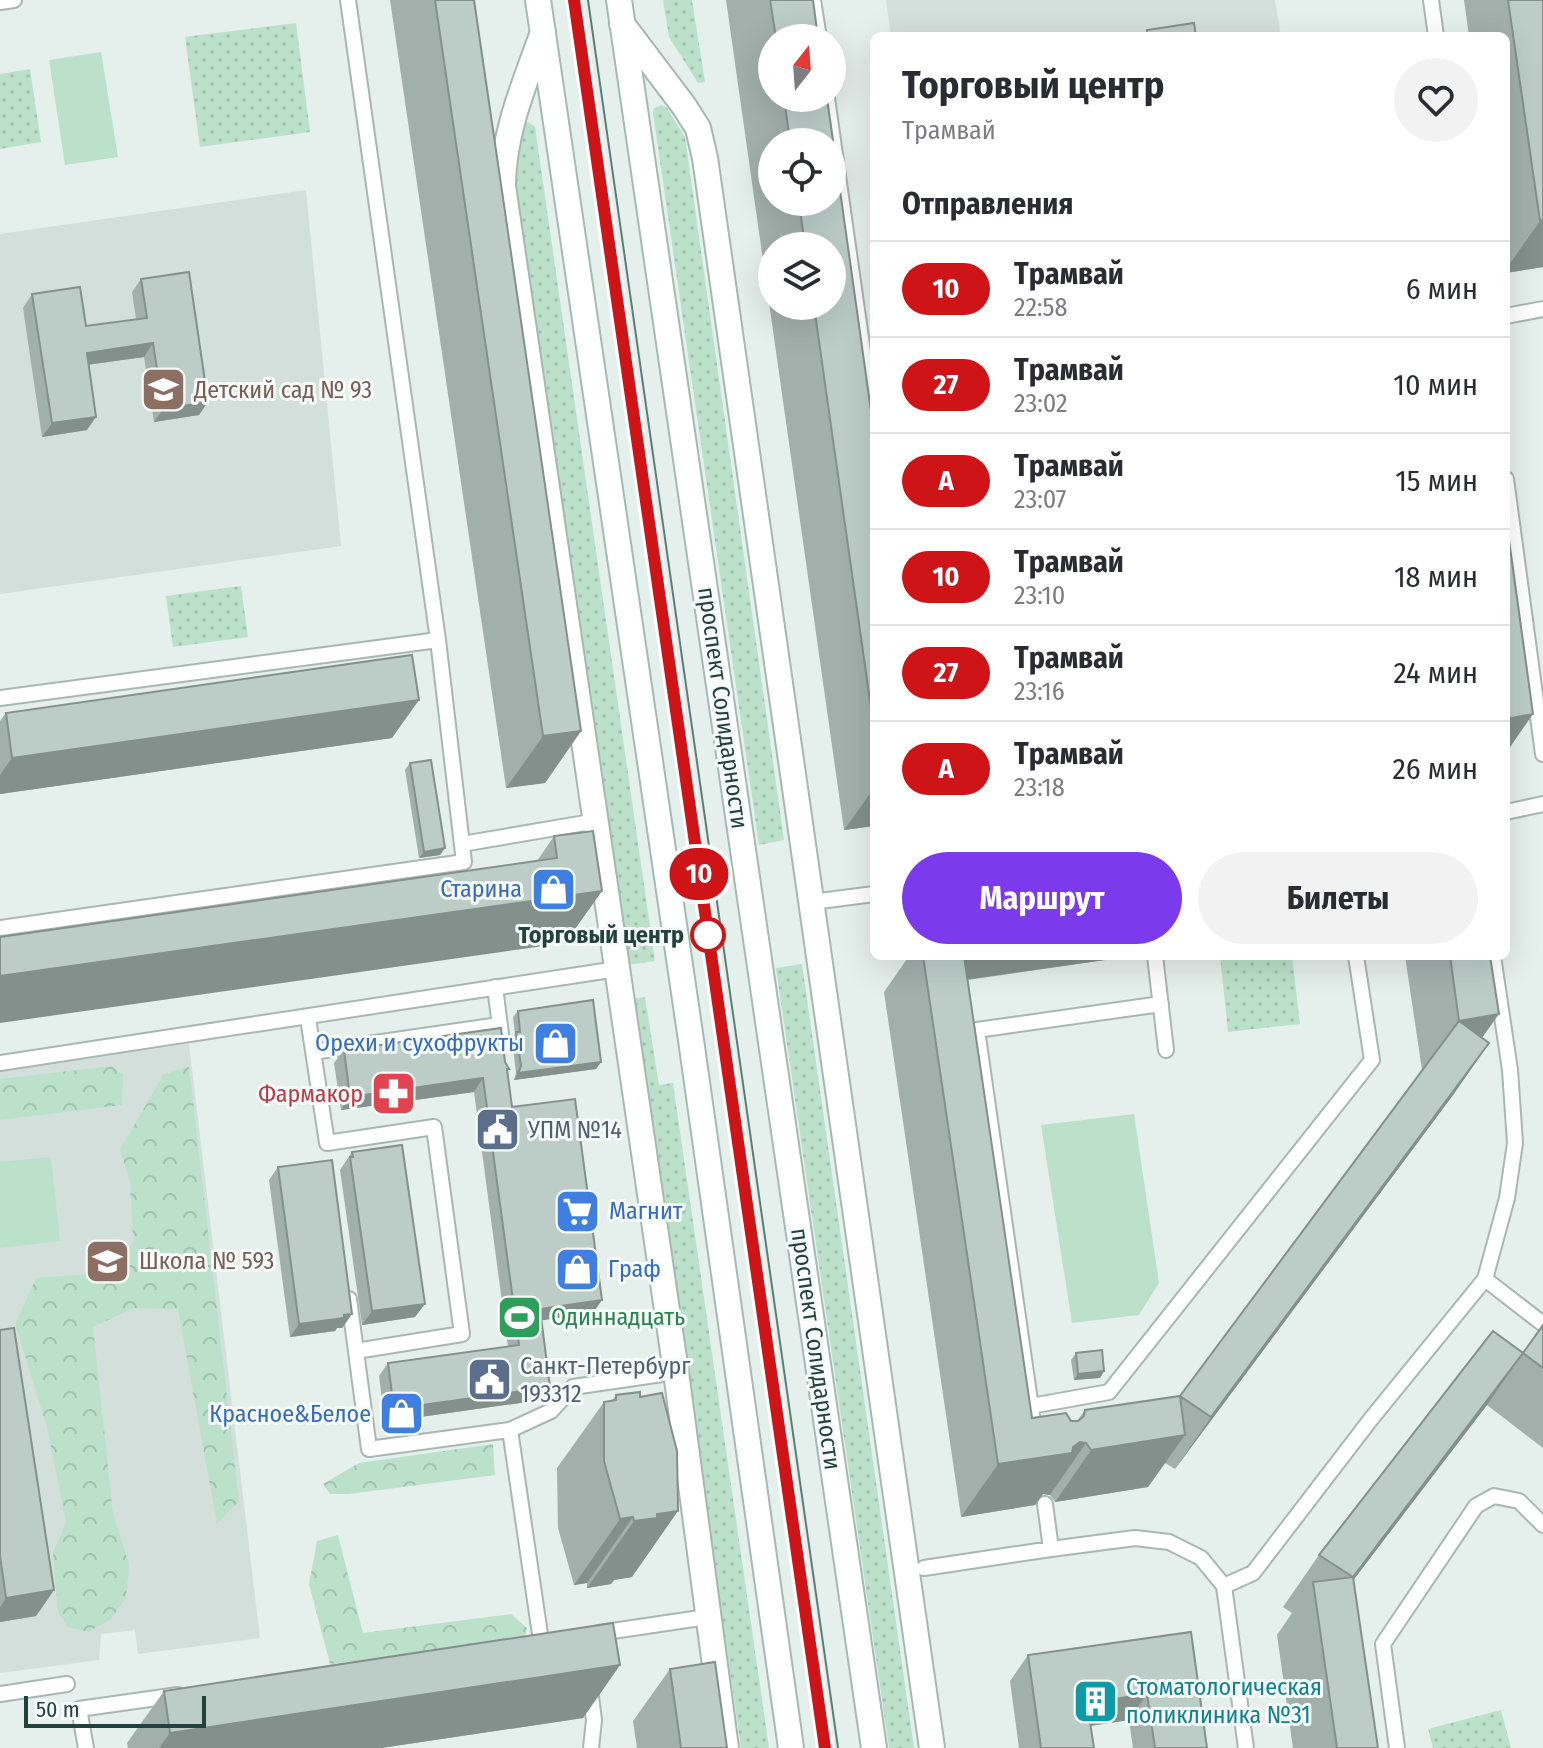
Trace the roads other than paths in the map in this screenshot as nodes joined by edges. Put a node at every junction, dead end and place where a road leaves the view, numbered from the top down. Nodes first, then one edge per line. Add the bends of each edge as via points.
1 (14, 0) edge
2 (348, 0) edge
3 (538, 0) edge
4 (813, 0) edge
5 (1431, 0) edge
6 (0, 2) edge
7 (620, 12) edge
8 (817, 24) edge
9 (543, 32) junction
10 (1435, 32) edge
11 (829, 112) edge
12 (1543, 309) edge
13 (1510, 315) edge
14 (870, 402) edge
15 (1510, 509) edge
16 (438, 640) junction
17 (0, 698) edge
18 (1543, 754) edge
19 (1543, 804) edge
20 (1510, 811) edge
21 (597, 821) junction
22 (462, 844) junction
23 (870, 895) edge
24 (812, 902) junction
25 (0, 928) edge
26 (1156, 960) edge
27 (1357, 960) edge
28 (1494, 960) edge
29 (617, 969) junction
30 (495, 987) junction
31 (1161, 1004) junction
32 (308, 1018) junction
33 (499, 1025) junction
34 (503, 1050) edge
35 (1166, 1050) dead end
36 (313, 1052) junction
37 (0, 1063) edge
38 (346, 1278) edge
39 (1485, 1279) junction
40 (1543, 1324) edge
41 (356, 1351) junction
42 (676, 1372) junction
43 (1031, 1406) junction
44 (510, 1430) junction
45 (1038, 1452) edge
46 (1045, 1504) edge
47 (1543, 1525) edge
48 (1051, 1549) junction
49 (924, 1568) dead end
50 (1224, 1586) junction
51 (707, 1617) junction
52 (582, 1635) edge
53 (542, 1641) edge
54 (588, 1678) edge
55 (67, 1684) dead end
56 (187, 1693) edge
57 (0, 1694) edge
58 (86, 1748) edge
59 (591, 1748) edge
60 (726, 1748) edge
61 (791, 1748) edge
62 (874, 1748) edge
63 (932, 1748) edge
64 (1246, 1748) edge
65 (1397, 1748) edge

1 - 6 lane
2 - 16 lane
3 - 9 street
4 - 8 lane
5 - 10 lane
7 - 24 street via 698,128 705,158
7 - 62 street, проспект Солидарности
9 - 21 street via 507,134 503,186
9 - 61 street
11 - 14 lane
12 - 13 lane
15 - 18 lane
16 - 17 lane
16 - 22 lane
19 - 20 lane
21 - 22 lane
21 - 29 street
22 - 25 lane via 464,862
23 - 24 lane
24 - 63 street
26 - 31 lane
27 - 43 lane via 1372,1060 1109,1392
28 - 39 lane via 1515,1143 1507,1198
29 - 30 lane
29 - 42 street
30 - 32 lane
30 - 33 lane
31 - 35 lane
31 - 43 lane via 977,1030
32 - 36 lane
32 - 37 lane
33 - 34 lane
33 - 36 lane
36 - 41 lane via 327,1143 434,1127 462,1334
38 - 41 lane
39 - 40 lane
39 - 50 lane via 1253,1573
41 - 44 lane via 369,1449
42 - 44 lane via 573,1387 551,1411
42 - 51 street
43 - 45 lane
44 - 53 lane
46 - 48 lane
47 - 65 lane via 1519,1501 1494,1496 1476,1506 1383,1644
48 - 49 lane
48 - 50 lane via 1135,1538 1169,1542 1201,1558
50 - 64 lane
51 - 52 lane
51 - 60 street
54 - 59 lane via 594,1720
55 - 57 lane
56 - 58 lane via 79,1709

